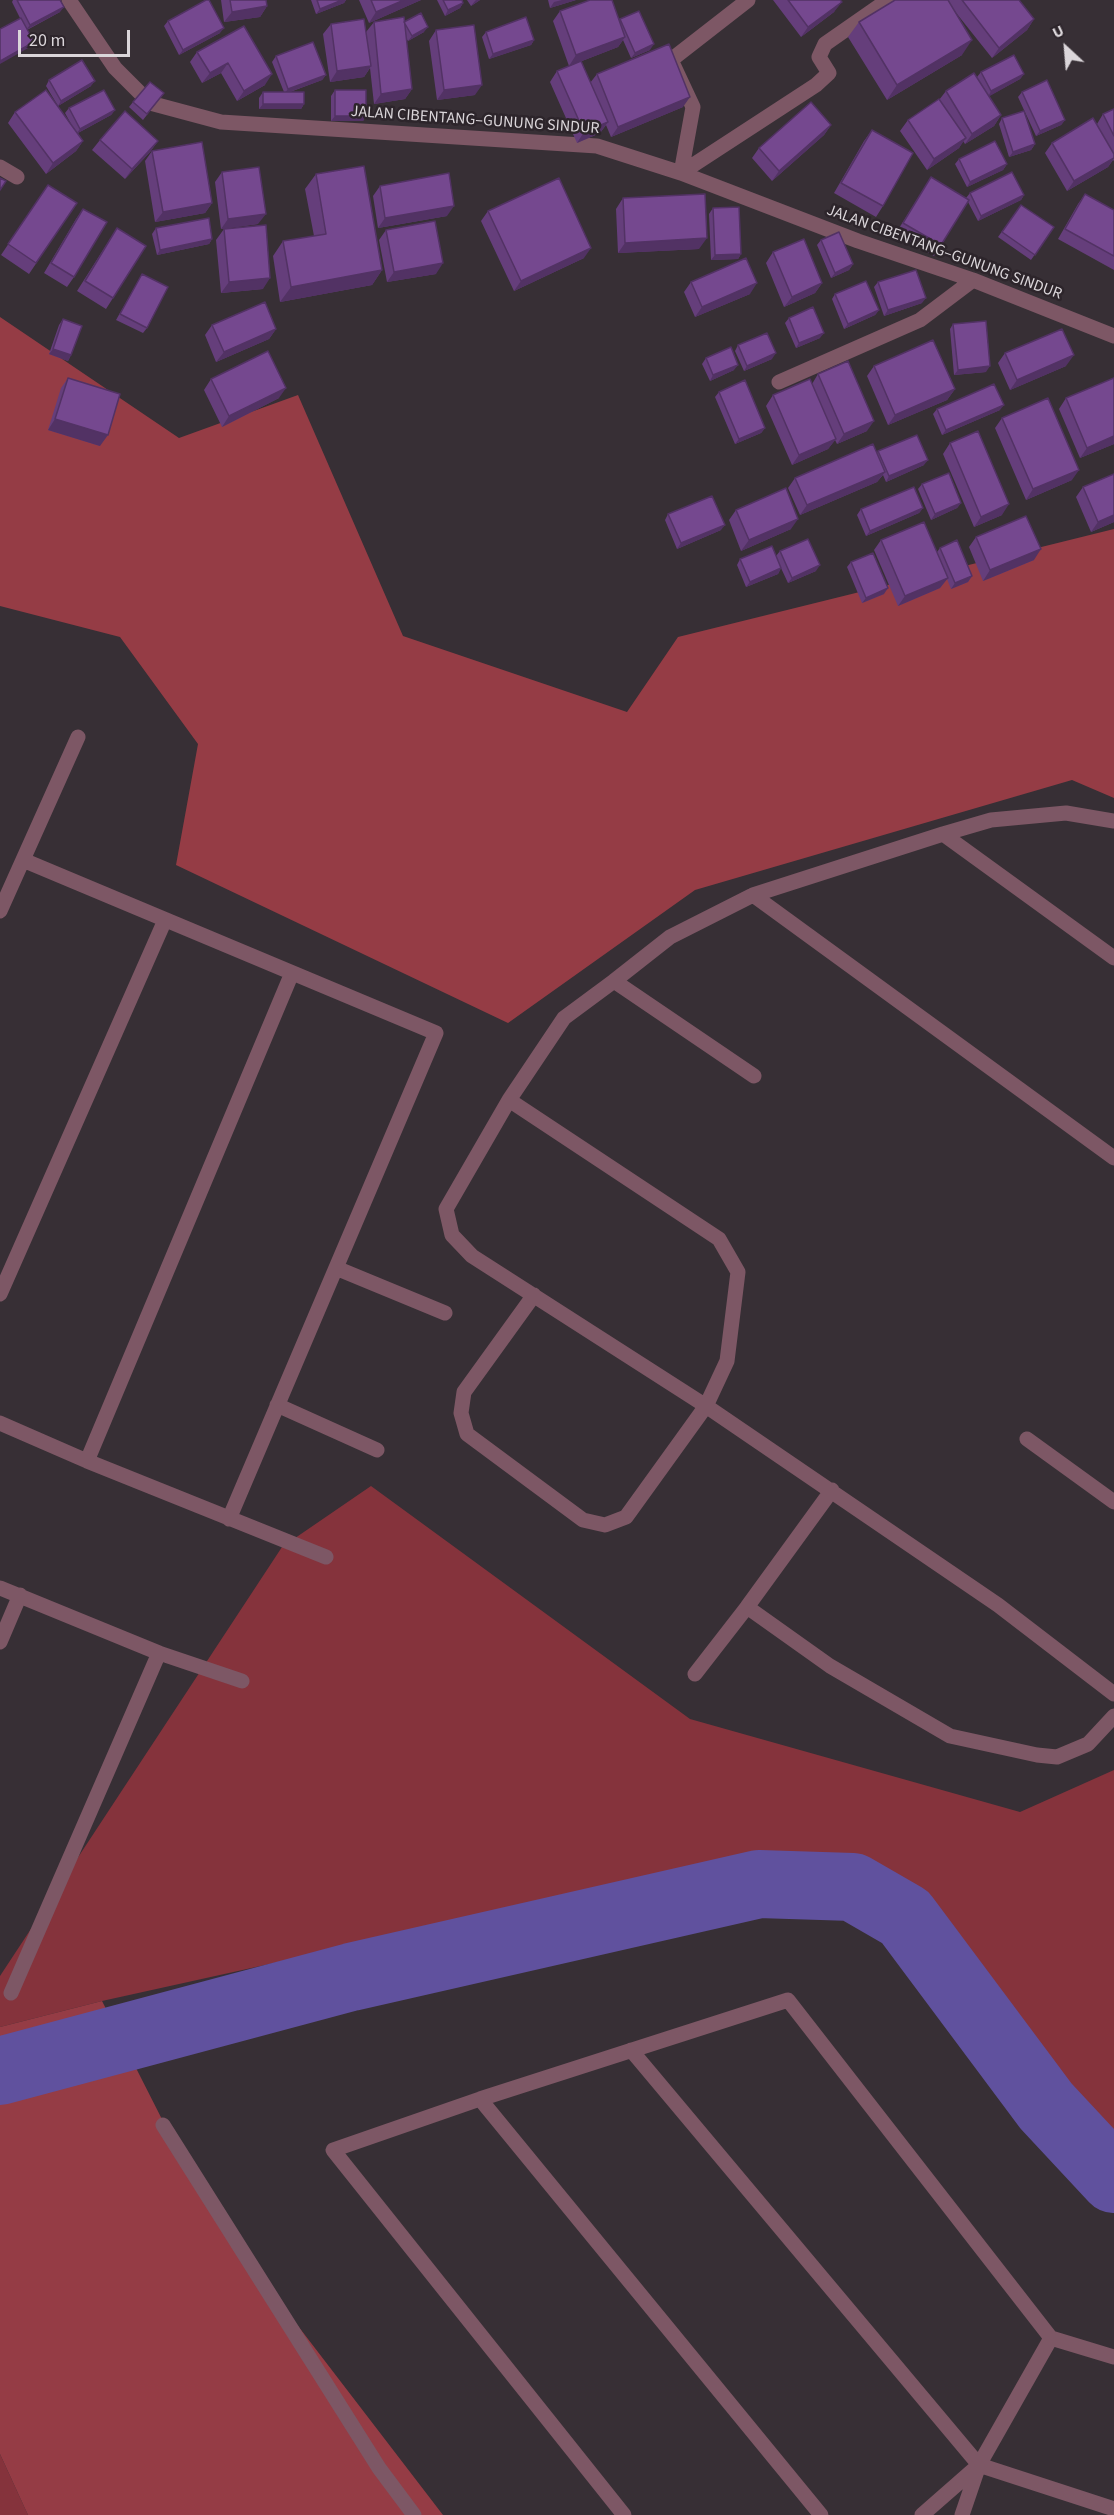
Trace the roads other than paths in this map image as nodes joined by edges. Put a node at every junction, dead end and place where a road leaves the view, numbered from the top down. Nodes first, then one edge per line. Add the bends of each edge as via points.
1 (69, 0) edge
2 (748, 0) edge
3 (888, 0) edge
4 (0, 167) edge
5 (681, 173) junction
6 (17, 177) dead end
7 (973, 280) junction
8 (1114, 336) edge
9 (779, 382) dead end
10 (78, 737) dead end
11 (1114, 821) edge
12 (943, 834) junction
13 (23, 860) junction
14 (753, 895) junction
15 (0, 911) edge
16 (165, 920) junction
17 (1114, 958) edge
18 (292, 973) junction
19 (614, 981) junction
20 (754, 1076) dead end
21 (509, 1100) junction
22 (1114, 1158) edge
23 (336, 1268) junction
24 (0, 1294) edge
25 (534, 1295) junction
26 (445, 1313) dead end
27 (277, 1406) junction
28 (706, 1406) junction
29 (0, 1423) edge
30 (1027, 1439) dead end
31 (377, 1450) dead end
32 (87, 1461) junction
33 (832, 1490) junction
34 (1114, 1502) edge
35 (229, 1519) junction
36 (326, 1557) dead end
37 (0, 1588) edge
38 (20, 1595) junction
39 (747, 1607) junction
40 (0, 1642) edge
41 (159, 1653) junction
42 (695, 1674) dead end
43 (242, 1681) dead end
44 (1114, 1694) edge
45 (1114, 1716) edge
46 (10, 1993) dead end
47 (631, 2050) junction
48 (480, 2099) junction
49 (163, 2125) dead end
50 (1051, 2338) junction
51 (1114, 2357) edge
52 (979, 2465) junction
53 (1114, 2509) edge
54 (414, 2515) edge
55 (624, 2515) edge
56 (821, 2515) edge
57 (922, 2515) edge
58 (962, 2515) edge

1 - 5 street, JALAN CIBENTANG–GUNUNG SINDUR via 115,68 150,103 221,122 597,146
2 - 5 street via 671,60 693,107
3 - 5 street via 825,44 819,57 829,73 816,85
4 - 6 street
5 - 7 street, JALAN CIBENTANG–GUNUNG SINDUR
7 - 8 street, JALAN CIBENTANG–GUNUNG SINDUR
7 - 9 street via 920,321
10 - 13 street
11 - 12 street via 1066,813 991,820
12 - 14 street
12 - 17 street
13 - 15 street
13 - 16 street
14 - 19 street via 670,937
14 - 22 street
16 - 18 street
16 - 24 street
18 - 23 street via 436,1034
18 - 32 street
19 - 20 street
19 - 21 street via 564,1018
21 - 25 street via 446,1209 452,1235 472,1256
21 - 28 street via 719,1239 738,1272 728,1362
23 - 26 street
23 - 27 street
25 - 28 street
25 - 28 street via 464,1392 461,1413 467,1434 583,1520 605,1525 626,1517
27 - 31 street
27 - 35 street
28 - 33 street
29 - 32 street
30 - 34 street
32 - 35 street
33 - 39 street
33 - 44 street via 998,1605
35 - 36 street
37 - 38 street
38 - 40 street
38 - 41 street
39 - 42 street
39 - 45 street via 830,1666 950,1736 1057,1757 1088,1744
41 - 43 street
41 - 46 street
47 - 48 street
47 - 50 street via 788,2000
47 - 52 street
48 - 55 street via 333,2150
48 - 56 street
49 - 54 street via 379,2468
50 - 51 street
50 - 52 street
52 - 53 street
52 - 57 street
52 - 58 street

